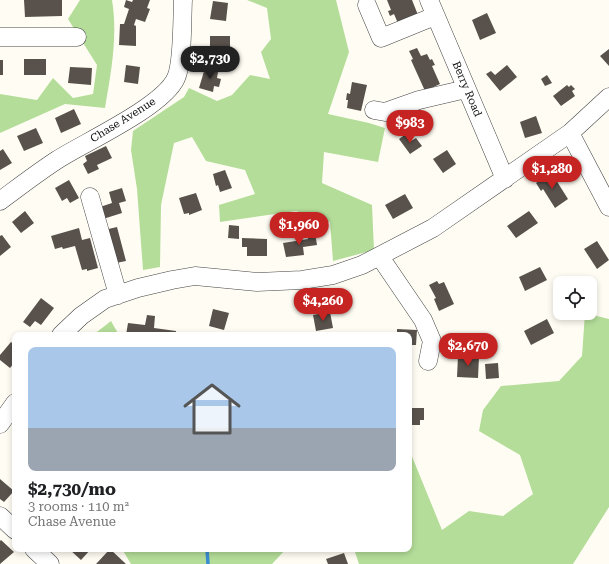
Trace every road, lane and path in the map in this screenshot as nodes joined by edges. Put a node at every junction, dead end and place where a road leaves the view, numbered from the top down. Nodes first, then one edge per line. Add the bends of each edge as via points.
1 (183, 0) edge
2 (367, 5) dead end
3 (432, 8) edge
4 (0, 37) edge
5 (77, 37) dead end
6 (466, 89) junction
7 (609, 97) edge
8 (374, 110) dead end
9 (570, 133) junction
10 (505, 179) junction
11 (90, 197) dead end
12 (0, 201) edge
13 (609, 207) edge
14 (380, 257) junction
15 (118, 295) junction
16 (63, 332) edge
17 (428, 361) dead end
18 (12, 407) edge
19 (0, 424) edge
20 (0, 516) edge
21 (12, 527) edge
22 (37, 552) edge
23 (50, 564) edge

1 - 12 street, Chase Avenue via 178,70 169,89 146,108 56,161
2 - 3 street via 381,38
3 - 6 street, Berry Road
4 - 5 street
6 - 8 street via 419,100 385,112
6 - 10 street, Berry Road
7 - 9 street
9 - 10 street
9 - 13 street
10 - 14 street via 433,228
11 - 15 street
14 - 15 street via 333,275 302,280 257,282 195,276 165,281
14 - 17 street via 423,320 432,341
15 - 16 street via 105,299 87,311
18 - 19 street
20 - 21 street
22 - 23 street

